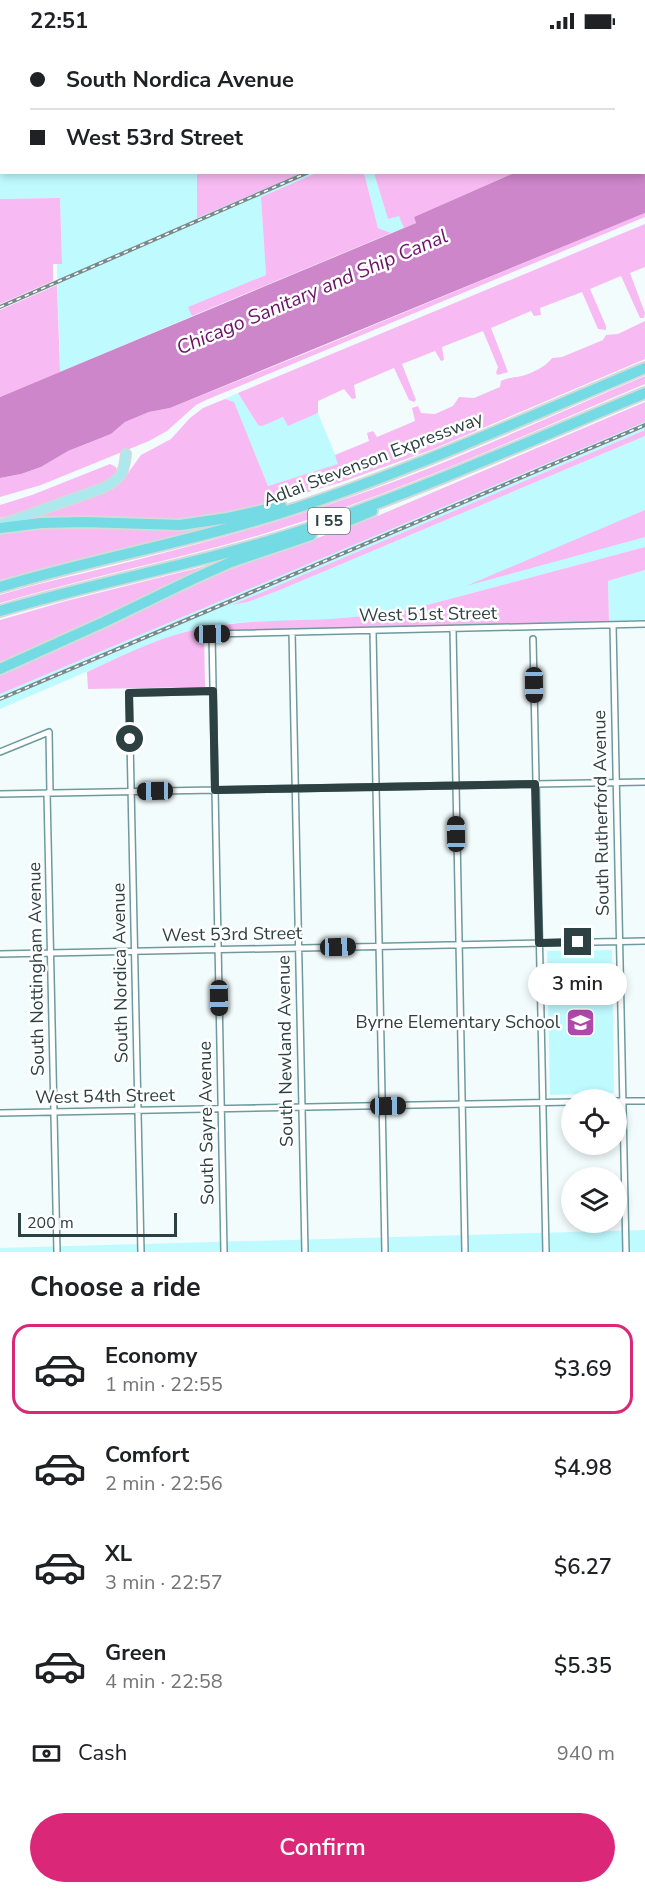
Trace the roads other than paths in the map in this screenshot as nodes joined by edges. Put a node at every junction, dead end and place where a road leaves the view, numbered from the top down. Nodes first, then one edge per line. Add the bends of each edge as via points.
1 (645, 368) edge
2 (645, 393) edge
3 (126, 454) dead end
4 (368, 483) junction
5 (412, 490) junction
6 (0, 526) edge
7 (0, 587) edge
8 (0, 611) edge
9 (645, 624) edge
10 (613, 625) junction
11 (453, 629) junction
12 (373, 631) junction
13 (292, 632) junction
14 (212, 634) joint
15 (533, 639) dead end
16 (0, 669) edge
17 (213, 691) junction
18 (0, 752) edge
19 (615, 782) junction
20 (645, 782) edge
21 (535, 784) junction
22 (455, 785) junction
23 (376, 787) junction
24 (294, 788) junction
25 (215, 790) junction
26 (132, 791) junction
27 (48, 793) junction
28 (0, 794) edge
29 (645, 941) edge
30 (619, 942) junction
31 (539, 943) junction
32 (458, 945) junction
33 (378, 946) junction
34 (298, 948) junction
35 (217, 949) junction
36 (135, 951) junction
37 (50, 953) junction
38 (0, 954) edge
39 (619, 1089) edge
40 (627, 1101) edge
41 (645, 1101) edge
42 (561, 1102) edge
43 (542, 1103) junction
44 (462, 1104) junction
45 (381, 1106) junction
46 (301, 1107) junction
47 (221, 1109) junction
48 (138, 1110) junction
49 (54, 1112) junction
50 (0, 1113) edge
51 (622, 1155) edge
52 (57, 1252) edge
53 (141, 1252) edge
54 (224, 1252) edge
55 (305, 1252) edge
56 (385, 1252) edge
57 (465, 1252) edge
58 (546, 1252) edge
59 (626, 1252) edge

1 - 4 highway, Adlai Stevenson Expressway / I 55
2 - 5 highway, I 55
3 - 6 main road via 124,469 113,483
4 - 6 highway via 251,514 204,522 155,526 84,522
4 - 7 highway, Adlai Stevenson Expressway / I 55 via 215,533
5 - 8 highway, I 55 via 258,544
5 - 16 highway via 360,518 231,562
9 - 10 street, West 51st Street
10 - 11 street, West 51st Street
10 - 19 street, South Rutherford Avenue
11 - 12 street, West 51st Street
11 - 22 street
12 - 13 street, West 51st Street
12 - 23 street
13 - 14 street, West 51st Street
13 - 24 street, South Newland Avenue
14 - 17 street, South Sayre Avenue
15 - 21 street
17 - 25 street, South Sayre Avenue
17 - 26 street, South Nordica Avenue via 129,693
18 - 27 street, South Nottingham Avenue via 49,732
19 - 20 street
19 - 21 street
19 - 30 street, South Rutherford Avenue
21 - 22 street
21 - 31 street
22 - 23 street
22 - 32 street
23 - 24 street
23 - 33 street
24 - 25 street
24 - 34 street, South Newland Avenue
25 - 26 street
25 - 35 street, South Sayre Avenue
26 - 27 street
26 - 36 street, South Nordica Avenue
27 - 28 street
27 - 37 street, South Nottingham Avenue
29 - 30 street, West 53rd Street
30 - 31 street, West 53rd Street
30 - 39 street, South Rutherford Avenue
31 - 32 street, West 53rd Street
31 - 43 street
32 - 33 street, West 53rd Street
32 - 44 street
33 - 34 street, West 53rd Street
33 - 45 street
34 - 35 street, West 53rd Street
34 - 46 street, South Newland Avenue
35 - 36 street, West 53rd Street
35 - 47 street, South Sayre Avenue
36 - 37 street, West 53rd Street
36 - 48 street, South Nordica Avenue
37 - 38 street, West 53rd Street
37 - 49 street, South Nottingham Avenue
40 - 41 street
42 - 43 street, West 54th Street
43 - 44 street, West 54th Street
43 - 58 street
44 - 45 street, West 54th Street
44 - 57 street
45 - 46 street, West 54th Street
45 - 56 street
46 - 47 street, West 54th Street
46 - 55 street, South Newland Avenue
47 - 48 street, West 54th Street
47 - 54 street, South Sayre Avenue
48 - 49 street, West 54th Street
48 - 53 street, South Nordica Avenue
49 - 50 street, West 54th Street
49 - 52 street, South Nottingham Avenue
51 - 59 street, South Rutherford Avenue

